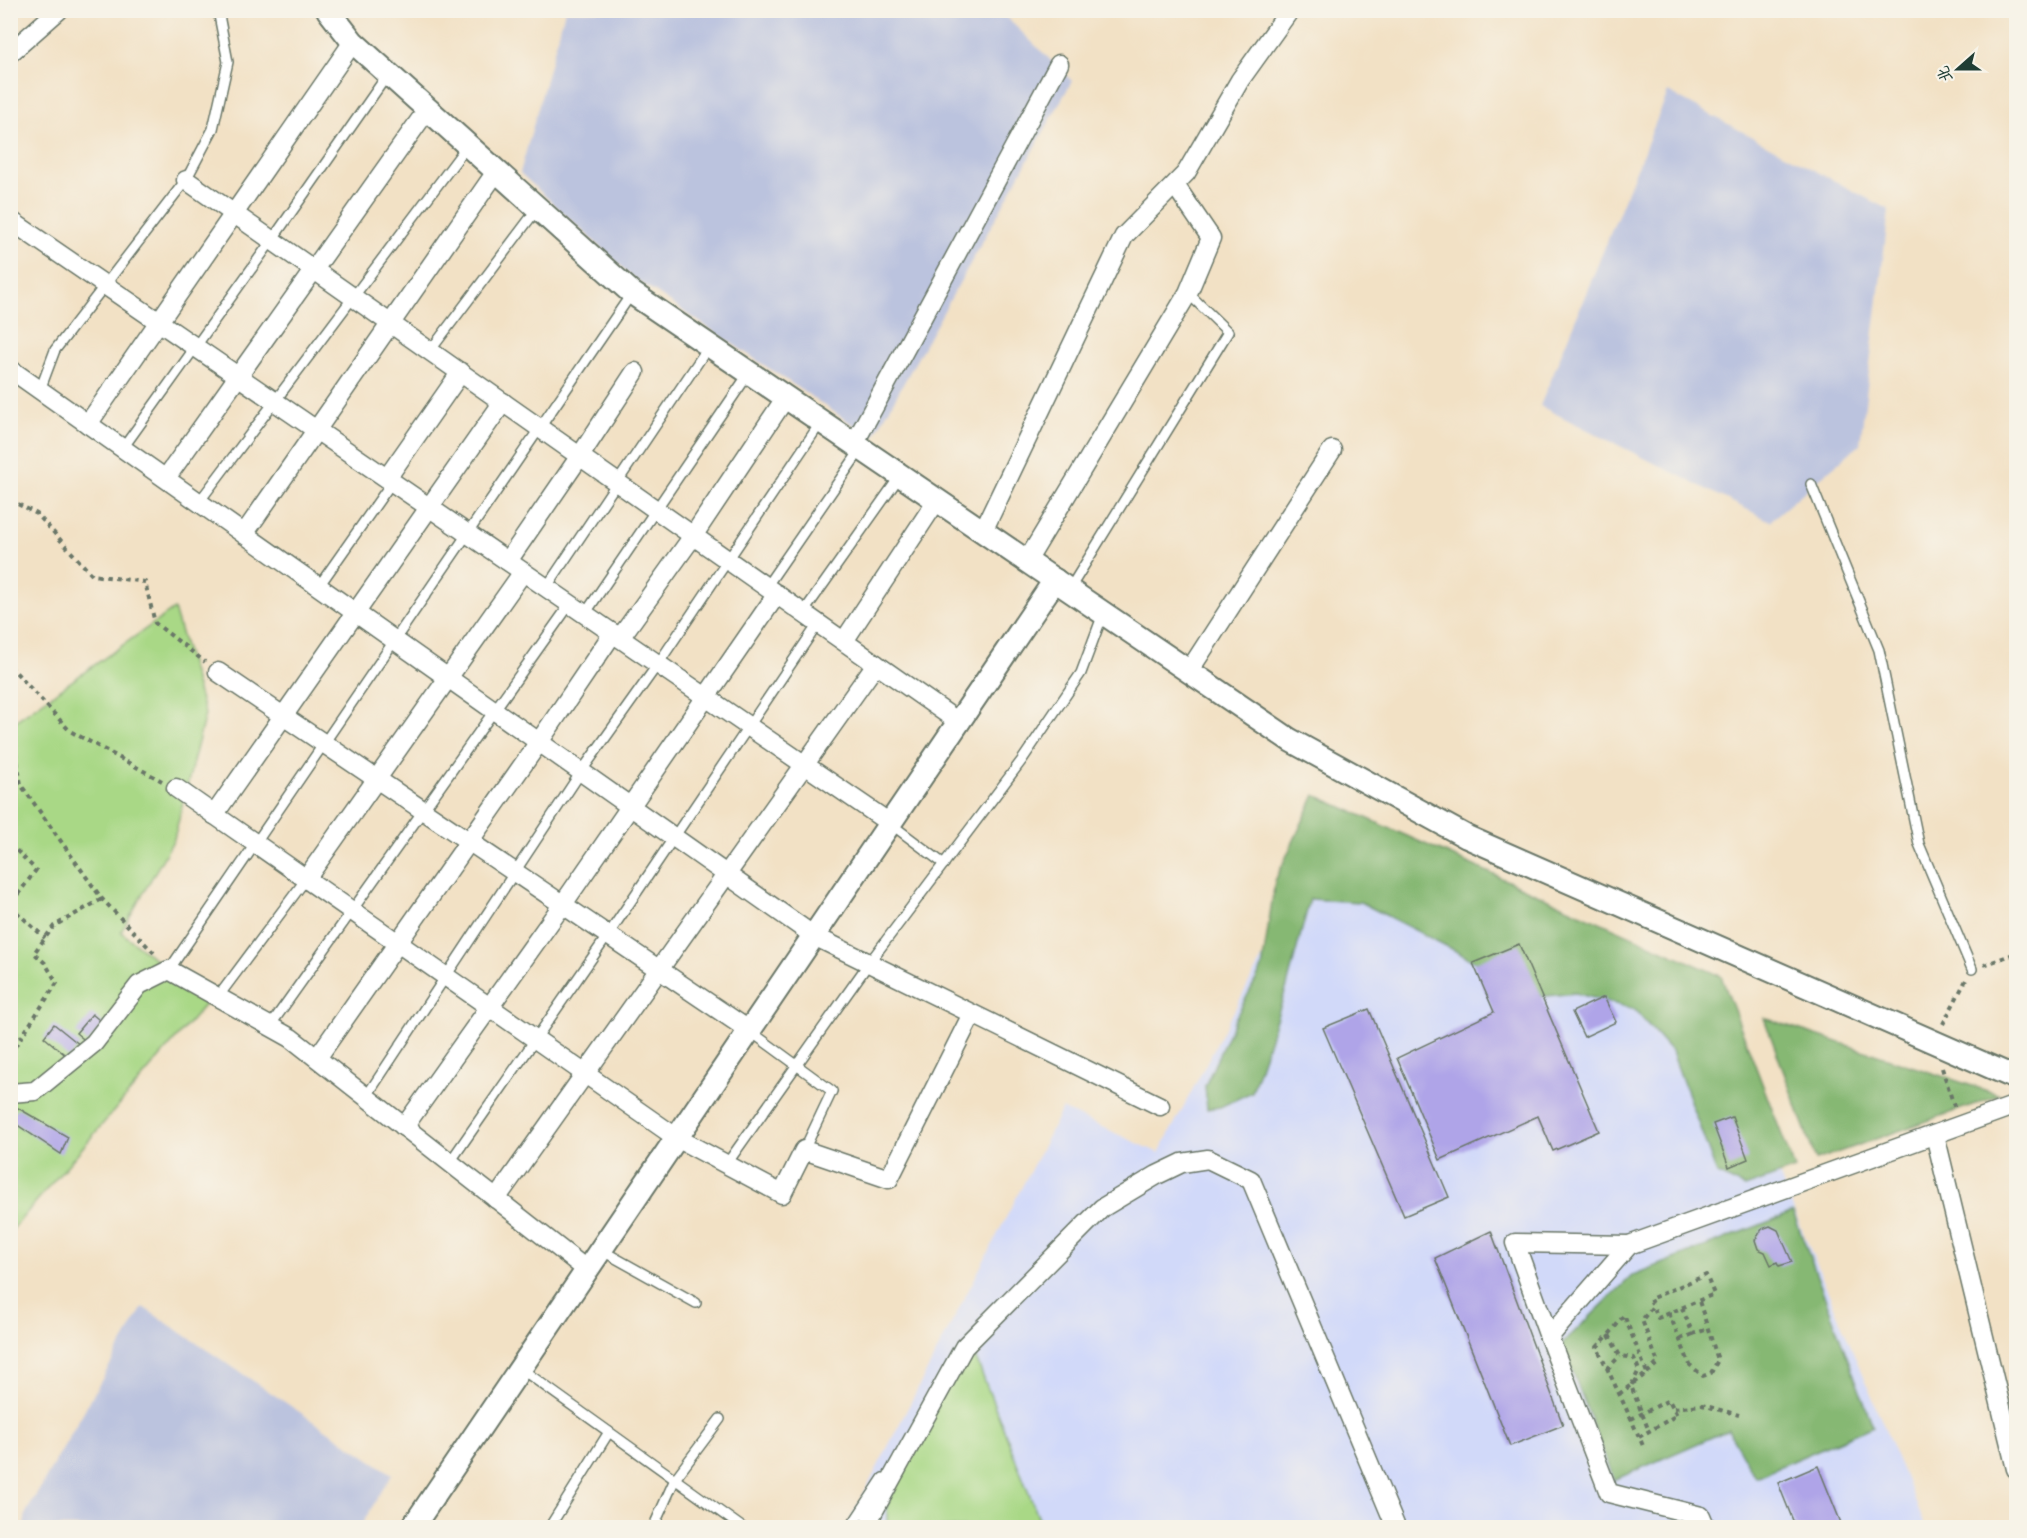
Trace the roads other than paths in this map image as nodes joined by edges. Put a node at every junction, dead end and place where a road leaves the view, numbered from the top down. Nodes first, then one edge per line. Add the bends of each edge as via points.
1 (58, 10) edge
2 (218, 10) edge
3 (328, 10) edge
4 (1290, 10) edge
5 (353, 42) junction
6 (10, 53) edge
7 (1059, 64) dead end
8 (388, 74) junction
9 (427, 110) junction
10 (466, 146) junction
11 (496, 172) junction
12 (186, 180) junction
13 (1175, 184) junction
14 (537, 209) junction
15 (233, 213) junction
16 (10, 220) edge
17 (272, 240) junction
18 (314, 270) junction
19 (105, 285) junction
20 (632, 293) junction
21 (1188, 294) junction
22 (353, 297) junction
23 (158, 321) junction
24 (391, 324) junction
25 (709, 346) junction
26 (196, 348) junction
27 (430, 351) junction
28 (10, 369) edge
29 (461, 372) junction
30 (635, 372) dead end
31 (749, 373) junction
32 (238, 376) junction
33 (40, 390) junction
34 (786, 397) junction
35 (274, 401) junction
36 (503, 402) junction
37 (821, 421) junction
38 (88, 424) junction
39 (540, 428) junction
40 (316, 430) junction
41 (858, 446) junction
42 (123, 448) junction
43 (1332, 450) dead end
44 (580, 456) junction
45 (900, 476) junction
46 (166, 478) junction
47 (389, 480) junction
48 (617, 482) junction
49 (1811, 484) dead end
50 (937, 501) junction
51 (199, 502) junction
52 (429, 508) junction
53 (656, 510) junction
54 (983, 531) junction
55 (244, 534) junction
56 (468, 534) junction
57 (693, 536) junction
58 (728, 560) junction
59 (508, 561) junction
60 (1027, 561) junction
61 (523, 572) junction
62 (1062, 585) junction
63 (319, 586) junction
64 (546, 588) junction
65 (771, 590) junction
66 (578, 609) junction
67 (356, 613) junction
68 (803, 613) junction
69 (1103, 613) junction
70 (819, 624) junction
71 (617, 635) junction
72 (394, 640) junction
73 (844, 641) junction
74 (658, 664) junction
75 (876, 664) junction
76 (1189, 671) junction
77 (218, 672) road end
78 (447, 677) junction
79 (706, 697) junction
80 (495, 711) junction
81 (283, 716) junction
82 (960, 723) junction
83 (749, 727) junction
84 (539, 742) junction
85 (324, 744) junction
86 (804, 765) junction
87 (581, 772) junction
88 (376, 778) junction
89 (176, 788) road end
90 (630, 806) junction
91 (423, 811) junction
92 (214, 815) junction
93 (891, 824) junction
94 (674, 838) junction
95 (470, 841) junction
96 (255, 844) junction
97 (944, 864) junction
98 (515, 872) junction
99 (726, 874) junction
100 (306, 879) junction
101 (562, 904) junction
102 (352, 911) junction
103 (609, 935) junction
104 (814, 936) junction
105 (398, 943) junction
106 (869, 963) junction
107 (659, 969) junction
108 (1972, 969) road end
109 (170, 970) junction
110 (445, 976) junction
111 (218, 997) junction
112 (489, 1007) junction
113 (972, 1014) junction
114 (270, 1026) junction
115 (750, 1031) junction
116 (535, 1040) junction
117 (317, 1058) junction
118 (797, 1065) junction
119 (585, 1074) junction
120 (2016, 1078) edge
121 (10, 1093) edge
122 (366, 1097) junction
123 (1160, 1106) dead end
124 (2016, 1106) edge
125 (404, 1126) junction
126 (1935, 1135) junction
127 (677, 1138) junction
128 (804, 1150) junction
129 (450, 1162) junction
130 (726, 1165) junction
131 (496, 1199) junction
132 (1629, 1245) junction
133 (601, 1250) junction
134 (587, 1270) junction
135 (696, 1303) dead end
136 (1549, 1337) junction
137 (520, 1368) junction
138 (720, 1419) dead end
139 (609, 1432) junction
140 (2016, 1470) edge
141 (883, 1478) dead end
142 (675, 1479) junction
143 (1395, 1525) dead end
144 (412, 1527) edge
145 (549, 1527) edge
146 (653, 1527) edge
147 (743, 1527) edge
148 (849, 1527) edge
149 (872, 1527) edge
150 (1706, 1527) edge

1 - 6 street
2 - 12 lane via 228,62 213,129
3 - 5 street
4 - 13 street via 1240,80 1186,173
5 - 8 street
5 - 15 street
7 - 41 street
8 - 9 street
8 - 17 lane
9 - 10 street
9 - 18 street
10 - 11 street
10 - 22 lane
11 - 14 street
11 - 24 street
12 - 15 street
12 - 19 lane
13 - 21 street via 1212,238
13 - 54 street via 1124,236
14 - 20 street
14 - 27 lane
15 - 17 street
15 - 23 street
16 - 19 street
17 - 18 street
17 - 26 lane
18 - 22 street
18 - 32 street
19 - 23 street
19 - 33 lane via 55,350
20 - 25 street
20 - 39 lane
21 - 60 street
21 - 62 lane via 1228,332
22 - 24 street
22 - 35 lane
23 - 26 street
23 - 38 street
24 - 27 street
24 - 40 street
25 - 31 street
25 - 48 lane
26 - 32 street
26 - 42 lane
27 - 29 street
28 - 33 street
29 - 36 street
29 - 47 street
30 - 44 street
31 - 34 street
31 - 53 lane
32 - 35 street
32 - 46 street
33 - 38 street
34 - 37 street
34 - 57 street
35 - 40 street
35 - 51 lane
36 - 39 street
36 - 52 street
37 - 41 street
37 - 58 lane
38 - 42 street
39 - 44 street
39 - 56 lane
40 - 47 street
40 - 55 street
41 - 45 street
41 - 65 lane
42 - 46 street
43 - 76 street
44 - 48 street
44 - 59 street
45 - 50 street
45 - 68 lane
46 - 51 street
47 - 52 street
47 - 63 lane
48 - 53 street
48 - 64 lane
49 - 108 lane via 1879,650 1919,844
50 - 54 street
50 - 73 street
51 - 55 street
52 - 56 street
52 - 67 street
53 - 57 street
53 - 66 lane
54 - 60 street
55 - 63 street
56 - 59 street
56 - 72 lane
57 - 58 street
57 - 71 street
58 - 65 street
58 - 74 lane
59 - 61 street
60 - 62 street
61 - 64 street
61 - 78 street
62 - 69 street
62 - 82 street
63 - 67 street
64 - 66 street
65 - 68 street
65 - 79 street
66 - 71 street
66 - 80 lane
67 - 72 street
67 - 81 street
68 - 70 street
69 - 76 street
69 - 97 lane via 1081,673
70 - 73 street
70 - 83 lane
71 - 74 street
71 - 84 street
72 - 78 street
72 - 85 lane
73 - 75 street
74 - 79 street
74 - 87 lane
75 - 82 street
75 - 86 street
76 - 120 street via 1290,740 1467,837
77 - 81 street
78 - 80 street
78 - 88 street
79 - 83 street
79 - 90 street
80 - 84 street
80 - 91 lane
81 - 85 street
81 - 92 street
82 - 93 street
83 - 86 street
83 - 94 lane
84 - 87 street
84 - 95 street
85 - 88 street
85 - 96 lane
86 - 93 street
86 - 99 street
87 - 90 street
87 - 98 lane
88 - 91 street
88 - 100 street
89 - 92 street
90 - 94 street
90 - 101 street
91 - 95 street
91 - 102 lane
92 - 96 street
93 - 97 lane
93 - 104 street
94 - 99 street
94 - 103 lane
95 - 98 street
95 - 105 street
96 - 100 street
96 - 109 lane
97 - 106 lane
98 - 101 street
98 - 110 lane
99 - 104 street
99 - 107 street
100 - 102 street
100 - 111 lane
101 - 103 street
101 - 112 street
102 - 105 street
102 - 114 lane
103 - 107 street
103 - 116 lane
104 - 106 street
104 - 115 street
105 - 110 street
105 - 117 street
106 - 113 street
106 - 118 lane
107 - 115 street
107 - 119 street
109 - 111 street
109 - 121 street via 139,985 94,1043 35,1091
110 - 112 street
110 - 122 lane
111 - 114 street
112 - 116 street
112 - 125 street
113 - 123 street
113 - 128 street via 889,1179
114 - 117 street
115 - 118 lane
115 - 127 street
116 - 119 street
116 - 129 lane
117 - 122 street
118 - 128 lane via 832,1091
118 - 130 lane
119 - 127 street
119 - 131 street
122 - 125 street
124 - 126 street
125 - 129 street
126 - 132 street
126 - 140 street
127 - 130 street
127 - 133 street
128 - 130 street via 782,1194
129 - 131 street
131 - 134 street
132 - 136 street
132 - 136 street via 1515,1243
133 - 134 street
133 - 135 lane
134 - 137 street
136 - 150 street via 1609,1493 1701,1516
137 - 139 lane
137 - 144 street
138 - 142 lane
139 - 142 lane
139 - 145 lane
141 - 148 lane
142 - 146 lane
142 - 147 lane
143 - 149 street via 1251,1180 1208,1159 1182,1163 1102,1208 964,1347 871,1516

